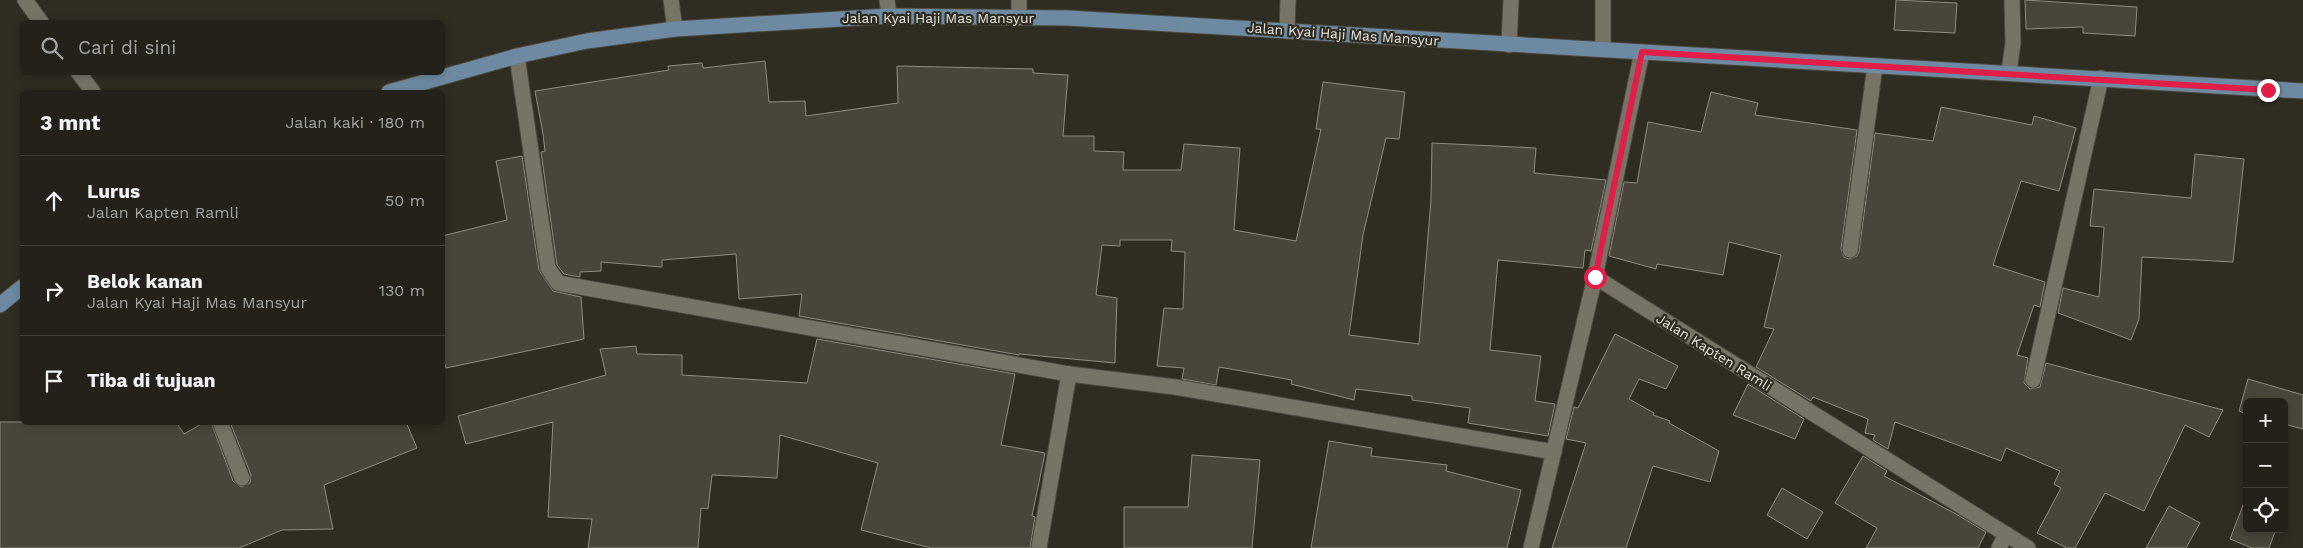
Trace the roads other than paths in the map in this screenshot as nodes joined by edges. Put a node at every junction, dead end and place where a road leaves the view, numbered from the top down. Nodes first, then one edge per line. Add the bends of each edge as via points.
1 (25, 0) edge
2 (671, 0) edge
3 (887, 0) edge
4 (1019, 0) edge
5 (1288, 0) edge
6 (1511, 0) edge
7 (1603, 0) edge
8 (2012, 0) edge
9 (889, 16) junction
10 (1019, 17) junction
11 (40, 20) edge
12 (675, 29) junction
13 (1287, 31) junction
14 (1509, 45) junction
15 (1603, 49) junction
16 (1642, 52) junction
17 (517, 56) junction
18 (1875, 66) junction
19 (2009, 72) junction
20 (80, 75) edge
21 (2100, 78) junction
22 (92, 90) edge
23 (396, 90) edge
24 (2303, 91) edge
25 (1850, 250) dead end
26 (1595, 277) junction
27 (20, 289) edge
28 (0, 305) edge
29 (1069, 374) junction
30 (2033, 380) dead end
31 (221, 425) edge
32 (1554, 452) junction
33 (242, 478) dead end
34 (2006, 534) junction
35 (1039, 548) edge
36 (1530, 548) edge
37 (1999, 548) edge
38 (2028, 548) edge

1 - 11 street
2 - 12 street
3 - 9 street
4 - 10 street
5 - 13 street
6 - 14 street
7 - 15 street
8 - 19 street via 2013,43
9 - 10 main road, Jalan Kyai Haji Mas Mansyur
9 - 12 main road, Jalan Kyai Haji Mas Mansyur
10 - 13 main road, Jalan Kyai Haji Mas Mansyur
12 - 17 main road, Jalan Kyai Haji Mas Mansyur via 587,41
13 - 14 main road, Jalan Kyai Haji Mas Mansyur
14 - 15 main road, Jalan Kyai Haji Mas Mansyur
15 - 16 main road, Jalan Kyai Haji Mas Mansyur
16 - 18 main road, Jalan Kyai Haji Mas Mansyur
16 - 26 street
17 - 23 main road, Jalan Kyai Haji Mas Mansyur
17 - 29 street via 548,268 558,283
18 - 19 main road, Jalan Kyai Haji Mas Mansyur
18 - 25 street
19 - 21 main road, Jalan Kyai Haji Mas Mansyur
20 - 22 street
21 - 24 main road, Jalan Kyai Haji Mas Mansyur
21 - 30 street
26 - 32 street
26 - 34 street, Jalan Kapten Ramli
27 - 28 main road
29 - 32 street via 1175,387
29 - 35 street
31 - 33 street
32 - 36 street
34 - 37 street
34 - 38 street, Jalan Kapten Ramli

